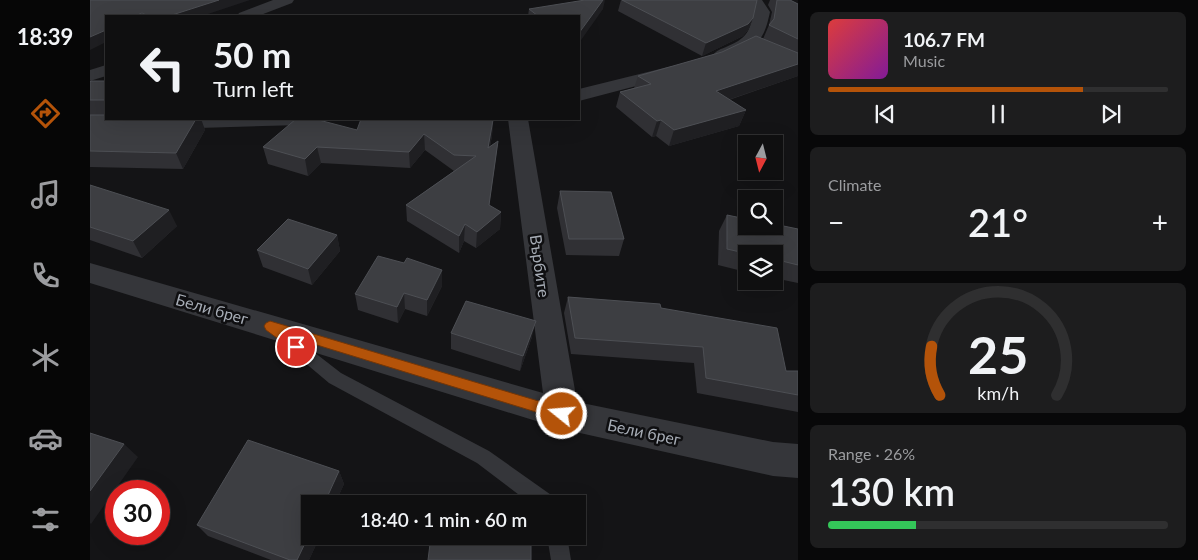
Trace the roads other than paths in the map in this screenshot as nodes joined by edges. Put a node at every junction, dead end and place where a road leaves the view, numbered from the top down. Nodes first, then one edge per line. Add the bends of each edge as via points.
1 (287, 0) edge
2 (755, 0) edge
3 (248, 15) edge
4 (710, 61) edge
5 (691, 66) edge
6 (105, 70) edge
7 (90, 76) edge
8 (580, 96) edge
9 (266, 120) edge
10 (518, 120) edge
11 (90, 122) edge
12 (90, 273) edge
13 (270, 326) junction
14 (562, 414) junction
15 (798, 460) edge
16 (535, 495) edge
17 (558, 545) edge
18 (561, 560) edge

1 - 3 street
2 - 4 street via 762,12 758,46
5 - 8 street
6 - 7 street
9 - 11 street
10 - 14 street, Върбите
12 - 13 street, Бели брег
13 - 14 street, Бели брег
13 - 16 lane via 335,378 483,457
14 - 15 street, Бели брег via 772,459
17 - 18 lane

